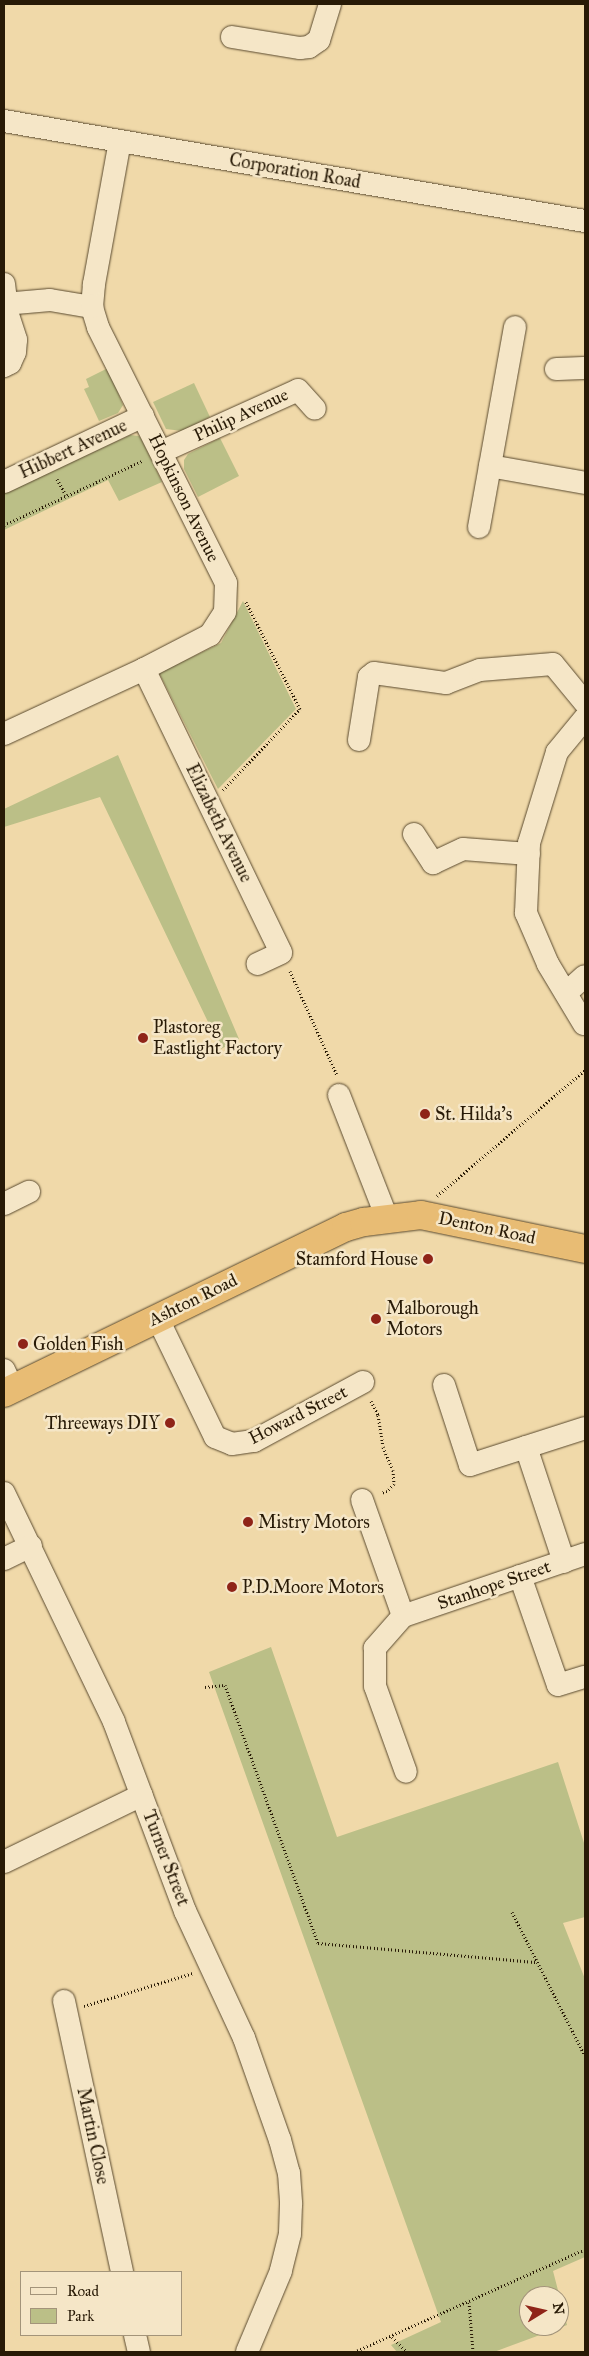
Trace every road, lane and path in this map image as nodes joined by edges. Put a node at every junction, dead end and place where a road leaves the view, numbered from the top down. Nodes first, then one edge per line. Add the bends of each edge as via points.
1 (330, 4) edge
2 (232, 37) dead end
3 (4, 121) edge
4 (120, 141) junction
5 (585, 221) edge
6 (5, 296) edge
7 (92, 307) junction
8 (515, 327) dead end
9 (4, 366) edge
10 (585, 368) edge
11 (556, 369) dead end
12 (315, 409) dead end
13 (143, 416) junction
14 (161, 452) junction
15 (490, 466) junction
16 (4, 482) edge
17 (585, 482) edge
18 (4, 526) edge
19 (479, 527) dead end
20 (226, 583) junction
21 (144, 669) junction
22 (585, 703) edge
23 (585, 718) edge
24 (4, 734) edge
25 (359, 740) dead end
26 (211, 806) junction
27 (414, 834) dead end
28 (529, 854) junction
29 (281, 953) junction
30 (257, 964) dead end
31 (585, 976) edge
32 (566, 993) junction
33 (584, 1024) dead end
34 (585, 1070) edge
35 (340, 1095) joint
36 (29, 1192) dead end
37 (4, 1204) edge
38 (421, 1215) junction
39 (387, 1218) junction
40 (585, 1249) edge
41 (156, 1317) junction
42 (363, 1382) joint
43 (7, 1384) edge
44 (444, 1385) dead end
45 (585, 1428) edge
46 (526, 1447) junction
47 (4, 1493) edge
48 (362, 1500) joint
49 (31, 1546) junction
50 (585, 1554) edge
51 (4, 1559) edge
52 (564, 1562) junction
53 (520, 1576) junction
54 (403, 1616) junction
55 (585, 1677) edge
56 (205, 1687) dead end
57 (406, 1772) dead end
58 (142, 1795) junction
59 (6, 1855) edge
60 (512, 1912) dead end
61 (537, 1962) junction
62 (211, 1968) junction
63 (65, 2006) joint
64 (585, 2056) edge
65 (585, 2249) edge
66 (122, 2271) edge
67 (469, 2302) junction
68 (135, 2336) edge
69 (392, 2336) junction
70 (139, 2352) edge
71 (247, 2352) edge
72 (354, 2352) edge
73 (407, 2352) edge
74 (473, 2352) edge

1 - 2 street via 319,40 309,47
3 - 4 street, Corporation Road
4 - 5 street, Corporation Road
4 - 7 street, Hopkinson Avenue
6 - 7 street
6 - 9 street via 16,340 10,363
7 - 13 street, Hopkinson Avenue via 98,327
8 - 15 street
10 - 11 street
12 - 14 street, Philip Avenue via 298,390
13 - 14 street, Hopkinson Avenue
13 - 16 street, Hibbert Avenue
14 - 18 path
14 - 20 street, Hopkinson Avenue
15 - 17 street
15 - 19 street
20 - 21 street, Hopkinson Avenue via 225,612 210,635
20 - 26 path via 244,597 300,709
21 - 24 street, Hopkinson Avenue
21 - 26 street, Elizabeth Avenue
22 - 25 street via 553,664 480,670 446,684 374,673 369,677
23 - 28 street via 557,752 529,844
26 - 29 street, Elizabeth Avenue
27 - 28 street via 433,863 463,849
28 - 32 street via 526,913 548,964
29 - 30 street
29 - 35 path via 341,1083
31 - 32 street
32 - 33 street
34 - 38 path via 438,1195
35 - 39 street
36 - 37 street
38 - 39 highway, Denton Road
38 - 40 highway, Denton Road
39 - 41 highway, Ashton Road via 346,1227
41 - 42 street, Howard Street via 215,1437 232,1444 254,1441
41 - 43 highway, Ashton Road
42 - 48 path via 378,1414 383,1448 393,1470 394,1484 387,1491
44 - 46 street via 470,1465
45 - 46 street
46 - 52 street
47 - 49 street, Turner Street
48 - 54 street
49 - 51 street
49 - 58 street, Turner Street via 114,1722
50 - 52 street, Stanhope Street
52 - 53 street, Stanhope Street
53 - 54 street, Stanhope Street
53 - 55 street via 558,1685
54 - 57 street via 375,1648 375,1686
56 - 61 path via 225,1685 318,1943
58 - 59 street
58 - 62 street, Turner Street via 185,1911
60 - 61 path
61 - 64 path
62 - 63 path
62 - 71 street, Turner Street via 244,2038 289,2173 290,2234 281,2271
63 - 66 street, Martin Close
65 - 67 path
67 - 69 path
67 - 74 path
68 - 70 street
69 - 72 path
69 - 73 path

